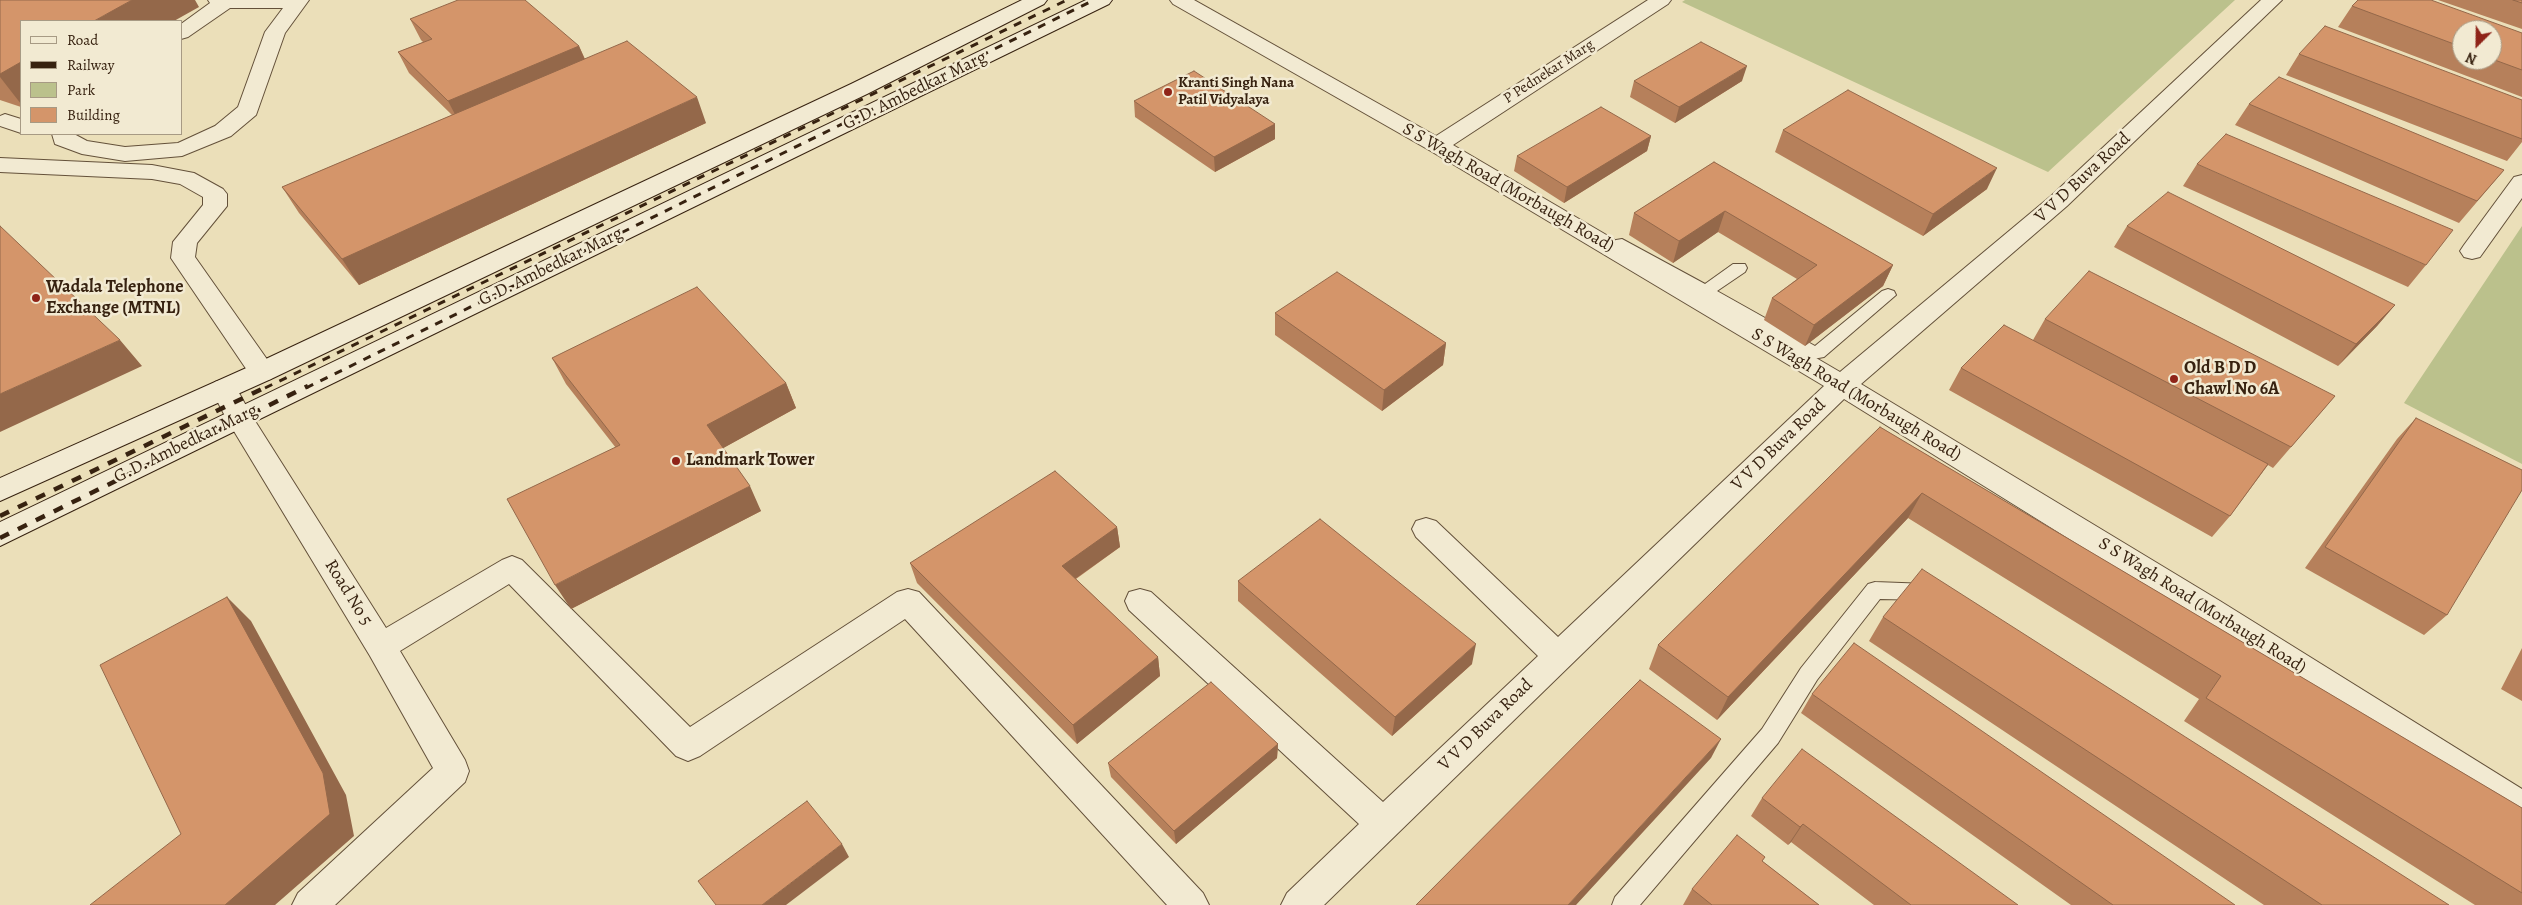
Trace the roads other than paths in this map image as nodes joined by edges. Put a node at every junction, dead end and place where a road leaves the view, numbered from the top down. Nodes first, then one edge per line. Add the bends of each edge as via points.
1 (1038, 0) edge
2 (1102, 0) edge
3 (1180, 0) edge
4 (1662, 0) edge
5 (2272, 0) edge
6 (224, 1) edge
7 (298, 1) edge
8 (182, 31) edge
9 (859, 89) junction
10 (884, 106) junction
11 (58, 135) edge
12 (1437, 145) junction
13 (0, 165) edge
14 (2522, 182) edge
15 (1622, 244) dead end
16 (2472, 251) dead end
17 (1739, 268) dead end
18 (1701, 295) junction
19 (1888, 295) edge
20 (262, 372) junction
21 (1842, 385) junction
22 (224, 389) junction
23 (239, 418) junction
24 (0, 490) edge
25 (1426, 529) dead end
26 (0, 535) edge
27 (1947, 592) edge
28 (1140, 601) dead end
29 (381, 647) junction
30 (1558, 656) junction
31 (2522, 807) edge
32 (1383, 824) junction
33 (310, 905) edge
34 (1191, 905) edge
35 (1299, 905) edge
36 (1624, 905) edge

1 - 9 street, G.D. Ambedkar Marg
2 - 10 street, G.D. Ambedkar Marg
3 - 12 street, S S Wagh Road (Morbaugh Road)
4 - 12 street, P Pednekar Marg
5 - 21 street, V V D Buva Road via 2059,201
6 - 7 street
6 - 8 street
7 - 11 street via 275,32 248,110 223,131 182,149 126,154 82,147
9 - 10 street
9 - 20 street, G.D. Ambedkar Marg
10 - 23 street, G.D. Ambedkar Marg
12 - 18 street, S S Wagh Road (Morbaugh Road)
13 - 20 street via 152,172 186,178 215,194 215,206 186,242 183,258
14 - 16 street
15 - 18 lane
17 - 18 lane
18 - 19 lane via 1813,354
18 - 21 street, S S Wagh Road (Morbaugh Road)
20 - 22 street, G.D. Ambedkar Marg
21 - 30 street, V V D Buva Road
21 - 31 street, S S Wagh Road (Morbaugh Road)
22 - 23 street, Road No 5
22 - 24 street, G.D. Ambedkar Marg
23 - 26 street, G.D. Ambedkar Marg
23 - 29 street, Road No 5
25 - 30 street
27 - 36 lane via 1875,590 1809,674 1770,736
28 - 32 street
29 - 33 street, Road No 5 via 453,771
29 - 34 street via 512,568 688,746 908,601
30 - 32 street, V V D Buva Road
32 - 35 street, V V D Buva Road

